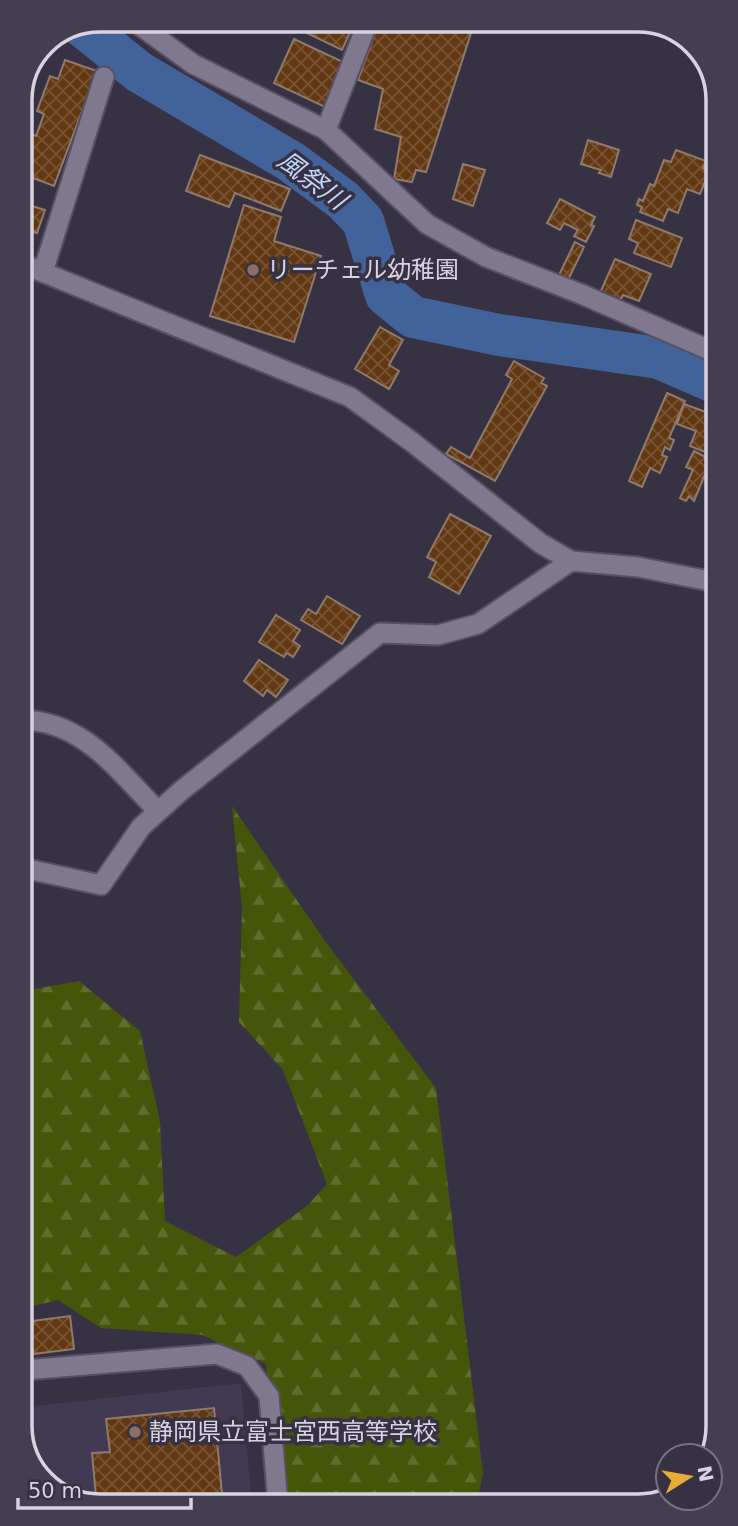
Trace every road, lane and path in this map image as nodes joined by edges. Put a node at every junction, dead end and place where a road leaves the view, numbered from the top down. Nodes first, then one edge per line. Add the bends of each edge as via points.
1 (149, 32) edge
2 (364, 32) edge
3 (104, 77) dead end
4 (326, 130) junction
5 (32, 268) edge
6 (43, 272) junction
7 (706, 349) edge
8 (571, 561) junction
9 (706, 580) edge
10 (32, 722) edge
11 (158, 811) junction
12 (32, 870) edge
13 (32, 1369) edge
14 (277, 1494) edge

1 - 4 street via 193,64
2 - 4 street
3 - 6 street
4 - 7 street via 427,224 486,257
5 - 6 street
6 - 8 street via 350,397 540,543
8 - 9 street via 638,567
8 - 11 street via 478,624 438,635 380,633
10 - 11 street via 62,726 91,744
11 - 12 street via 141,827 101,885
13 - 14 street via 217,1354 247,1366 269,1396

